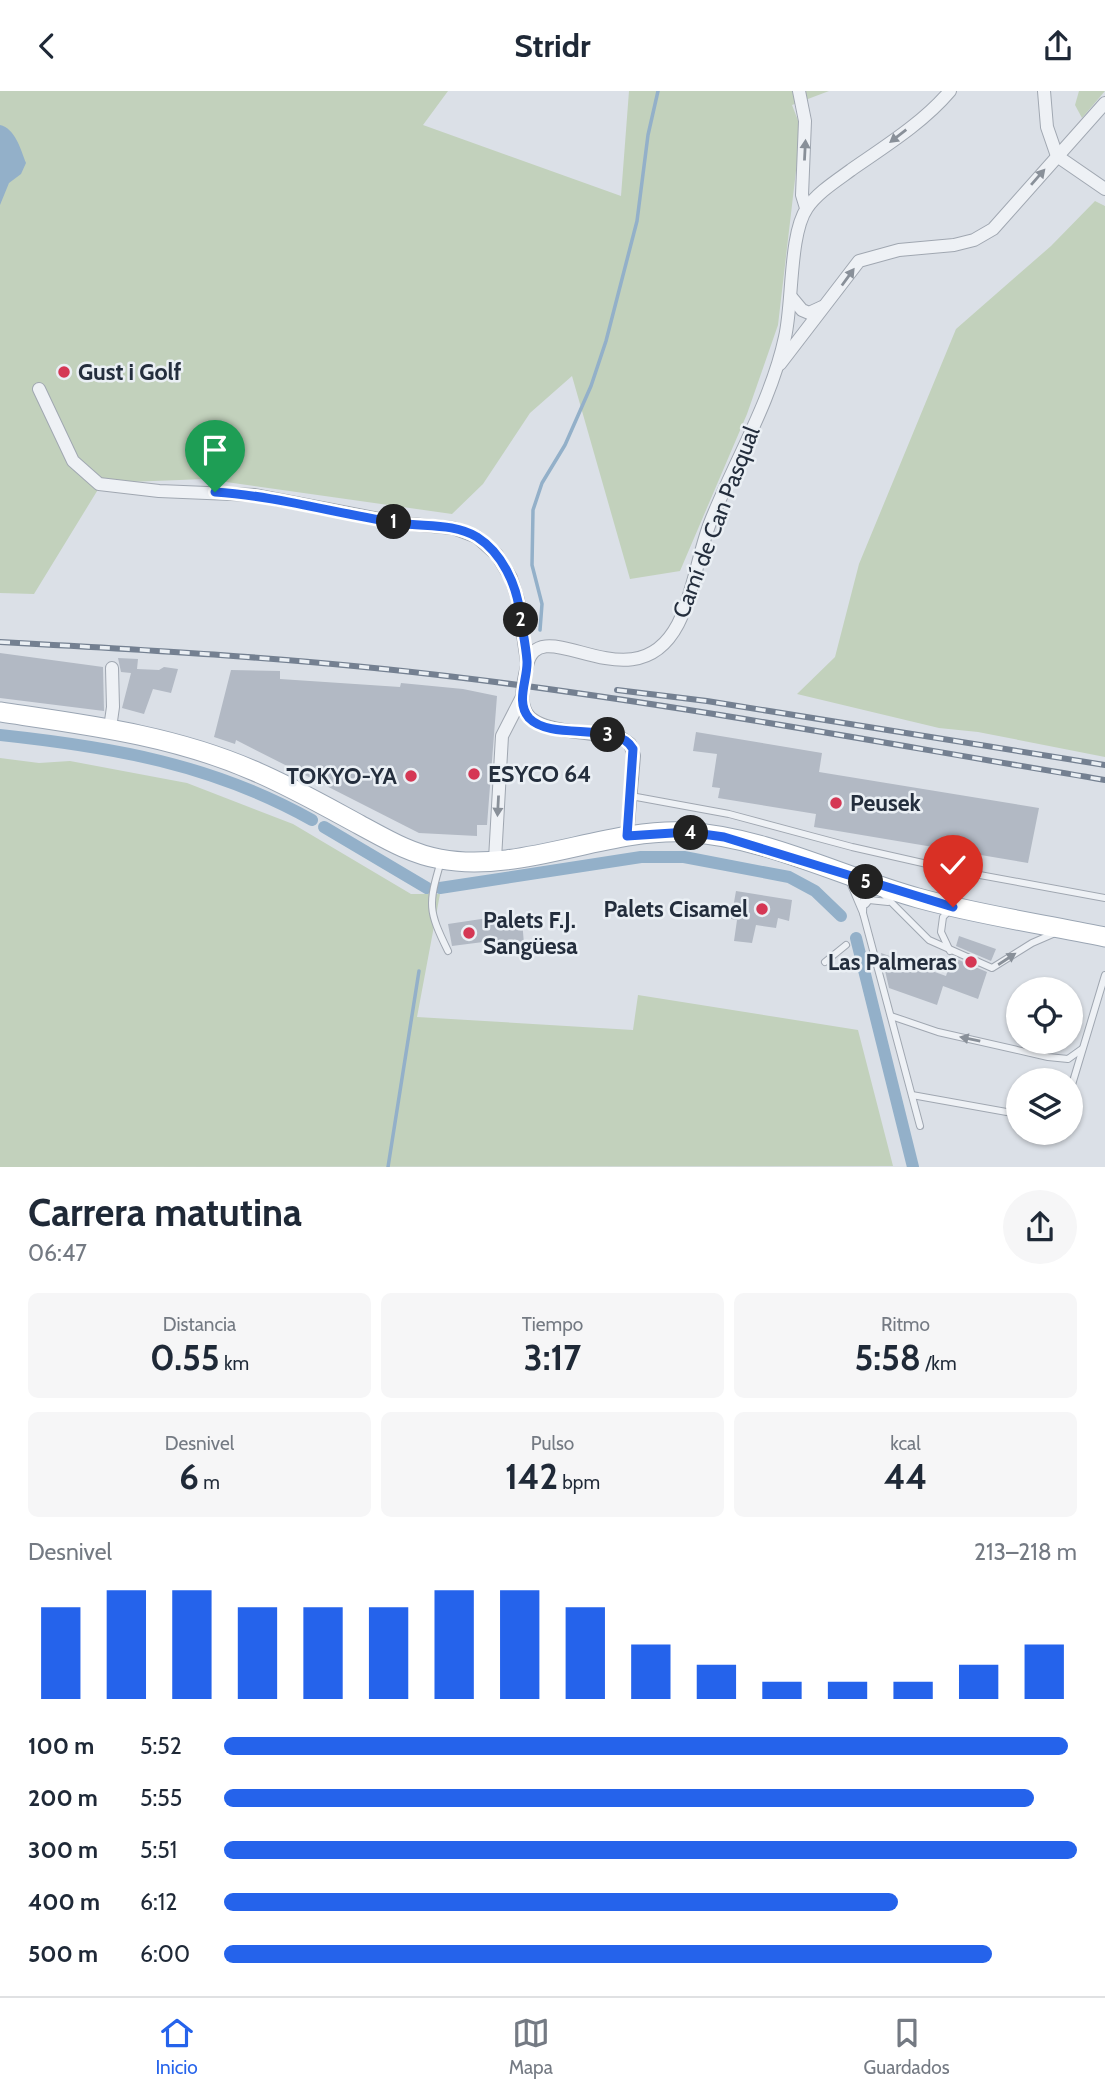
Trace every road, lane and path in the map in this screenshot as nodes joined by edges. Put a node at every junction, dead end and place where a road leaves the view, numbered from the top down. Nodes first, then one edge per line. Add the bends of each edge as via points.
1 (799, 91) edge
2 (950, 91) edge
3 (1044, 91) edge
4 (1105, 103) edge
5 (1057, 156) junction
6 (1105, 190) edge
7 (806, 208) junction
8 (792, 298) junction
9 (829, 302) junction
10 (776, 369) junction
11 (39, 389) dead end
12 (527, 662) junction
13 (112, 668) dead end
14 (523, 694) junction
15 (0, 712) edge
16 (110, 728) junction
17 (631, 796) junction
18 (627, 836) junction
19 (442, 859) junction
20 (495, 859) junction
21 (862, 880) junction
22 (1105, 898) edge
23 (890, 902) junction
24 (865, 904) junction
25 (953, 907) junction
26 (863, 913) junction
27 (1065, 929) junction
28 (1105, 940) edge
29 (846, 945) dead end
30 (448, 951) dead end
31 (950, 951) junction
32 (825, 962) dead end
33 (1105, 975) edge
34 (891, 1016) junction
35 (1083, 1046) edge
36 (1006, 1047) edge
37 (1035, 1054) edge
38 (1075, 1054) edge
39 (912, 1095) junction
40 (1006, 1112) edge
41 (920, 1126) dead end

7 -> 1 street via 805,121
2 -> 7 street
3 - 5 street via 1047,127
4 - 5 street
5 - 6 street
9 -> 5 street via 859,261 899,250 954,246 993,229
7 - 8 street via 799,228
8 - 9 street via 809,313
8 - 10 street
9 - 10 street
10 - 12 street, Camí de Can Pasqual via 699,552 679,622 664,643 650,655 628,661 543,645
11 - 12 street via 73,461 99,484 255,495 400,523 453,528 477,537 497,555 511,579
12 - 14 street
13 - 16 street
14 - 17 street via 524,709 537,724 620,737 630,744 634,755
14 -> 20 street via 502,736
15 - 16 main road
16 - 19 main road via 227,759 398,845
17 - 18 street
17 - 22 lane via 729,814 958,871
18 - 20 main road
18 - 21 main road via 688,832 724,837
19 - 20 main road
19 - 30 lane via 432,916
21 - 23 lane
21 - 24 lane
21 - 25 main road
21 - 26 lane
23 - 24 lane via 877,899
23 - 31 lane via 929,940
24 - 26 lane
25 - 27 main road
25 - 31 lane via 943,916 941,932
26 - 34 lane
27 - 28 main road
31 -> 27 lane via 992,968
29 - 32 lane
33 - 35 lane
36 -> 34 lane
34 - 39 lane
38 -> 37 lane via 1068,1059
39 - 40 lane
39 - 41 lane

